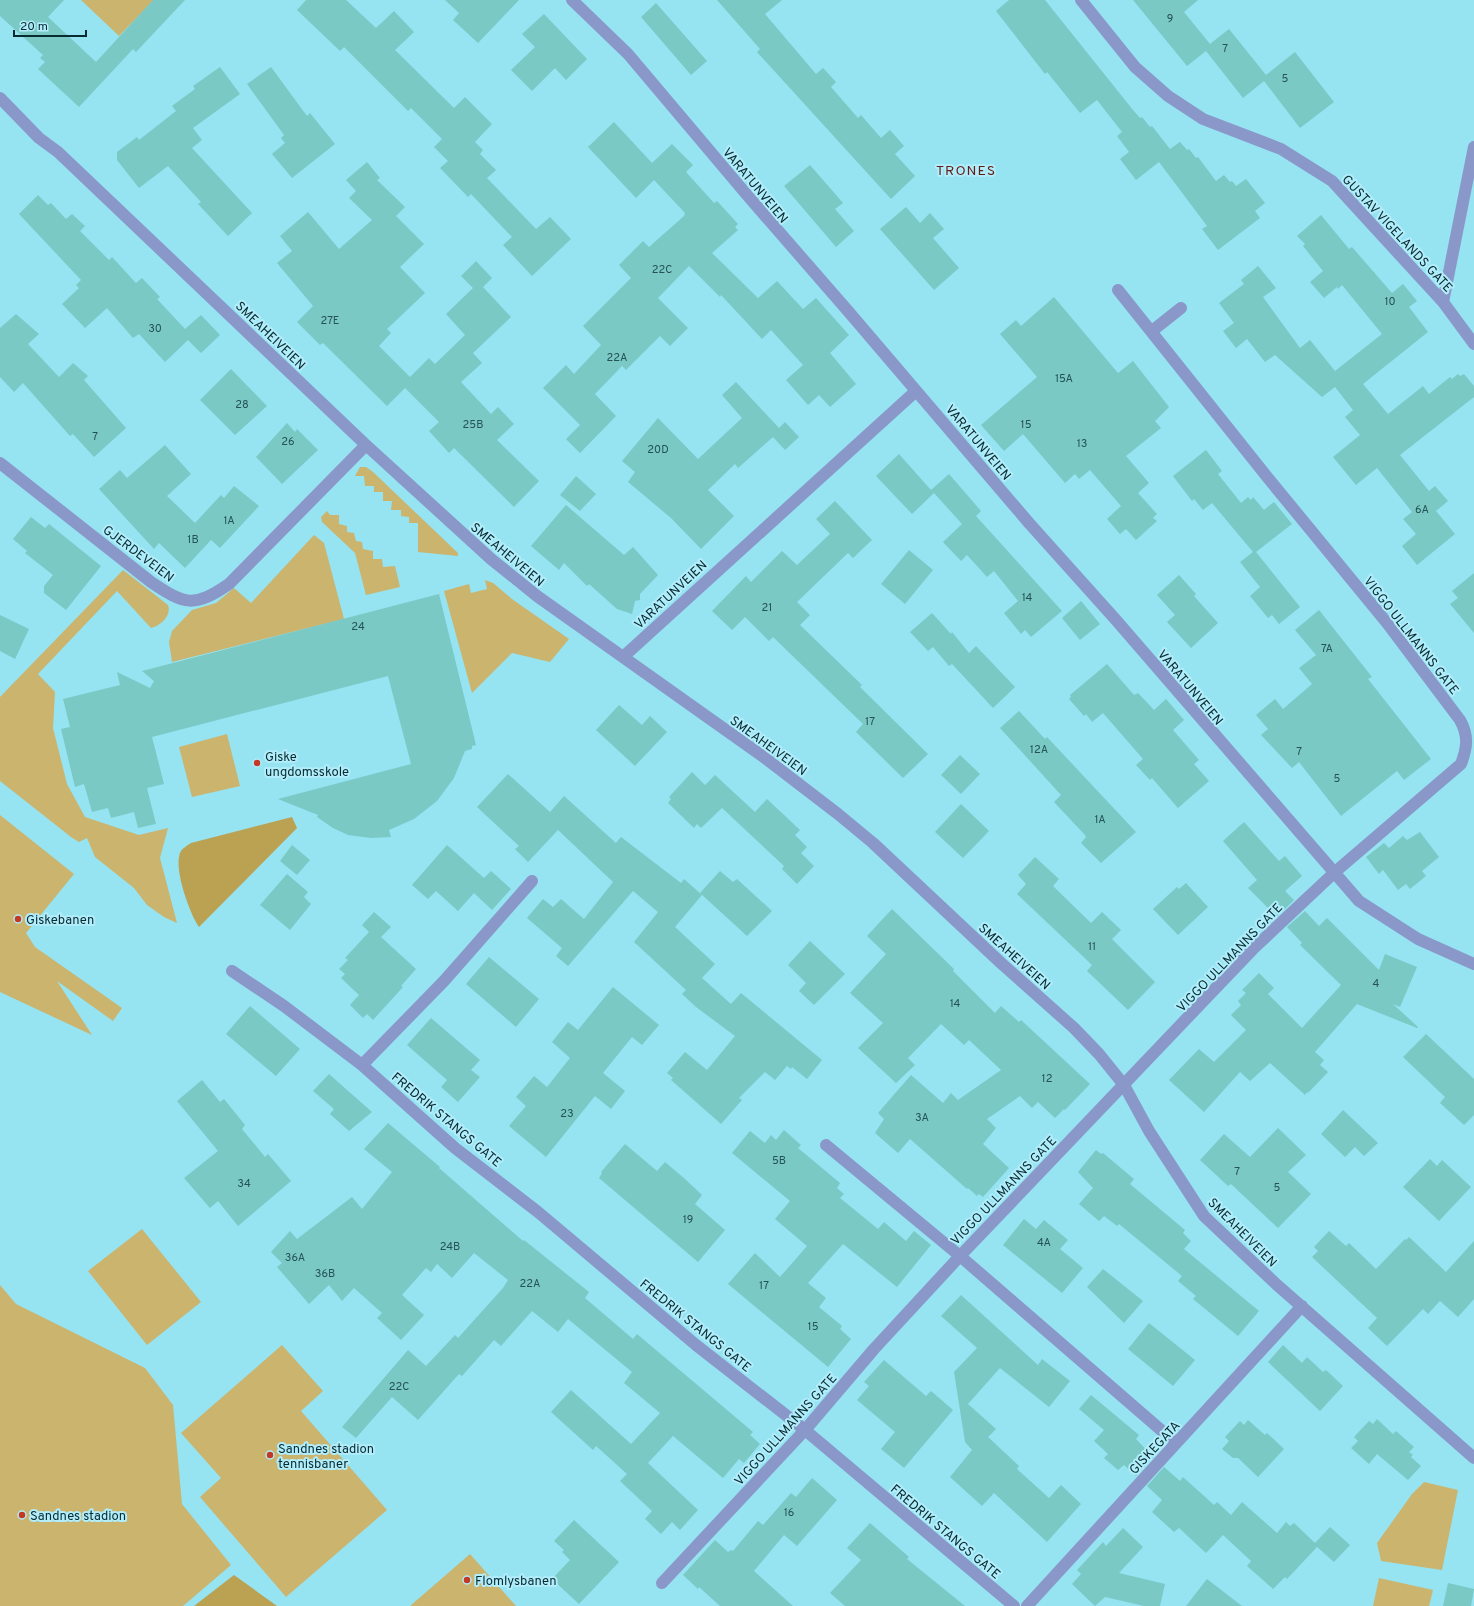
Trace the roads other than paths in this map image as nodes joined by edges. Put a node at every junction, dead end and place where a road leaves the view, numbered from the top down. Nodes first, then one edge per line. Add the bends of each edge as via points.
1 (572, 0) edge
2 (1081, 0) edge
3 (0, 98) edge
4 (1474, 147) edge
5 (1118, 290) dead end
6 (1443, 302) junction
7 (1181, 308) dead end
8 (1152, 331) junction
9 (1474, 344) edge
10 (916, 391) junction
11 (366, 445) junction
12 (0, 462) edge
13 (623, 658) junction
14 (1334, 872) junction
15 (532, 881) dead end
16 (1474, 964) edge
17 (232, 971) dead end
18 (362, 1065) junction
19 (1124, 1084) junction
20 (826, 1145) dead end
21 (960, 1256) junction
22 (1302, 1306) junction
23 (805, 1430) junction
24 (1176, 1443) junction
25 (1474, 1458) edge
26 (662, 1583) dead end
27 (1014, 1606) edge
28 (1026, 1606) edge

1 - 10 street, VARATUNVEIEN via 628,54
2 - 6 street, GUSTAV VIGELANDS GATE via 1135,68 1168,96 1203,120 1282,148 1332,181
3 - 11 street, SMEAHEIVEIEN via 39,138 58,152
4 - 6 street
5 - 8 street, VIGGO ULLMANNS GATE
6 - 9 street, GUSTAV VIGELANDS GATE
7 - 8 street
8 - 14 street, VIGGO ULLMANNS GATE via 1387,623 1466,730 1467,748 1460,764
10 - 13 street, VARATUNVEIEN
10 - 14 street, VARATUNVEIEN
11 - 12 street, GJERDEVEIEN via 229,584 200,601 186,601 158,586
11 - 13 street, SMEAHEIVEIEN via 490,559
13 - 19 street, SMEAHEIVEIEN via 761,755 873,843 1074,1028
14 - 16 street, VARATUNVEIEN via 1359,901 1390,922
14 - 19 street, VIGGO ULLMANNS GATE via 1253,949
15 - 18 street via 444,981
17 - 18 street, FREDRIK STANGS GATE via 284,1006
18 - 23 street, FREDRIK STANGS GATE via 455,1148 538,1212 696,1345
19 - 21 street, VIGGO ULLMANNS GATE
19 - 22 street, SMEAHEIVEIEN via 1149,1131 1204,1216
20 - 21 street
21 - 23 street, VIGGO ULLMANNS GATE
21 - 24 street
22 - 24 street, GISKEGATA
22 - 25 street, SMEAHEIVEIEN
23 - 26 street, VIGGO ULLMANNS GATE
23 - 27 street, FREDRIK STANGS GATE
24 - 28 street, GISKEGATA

